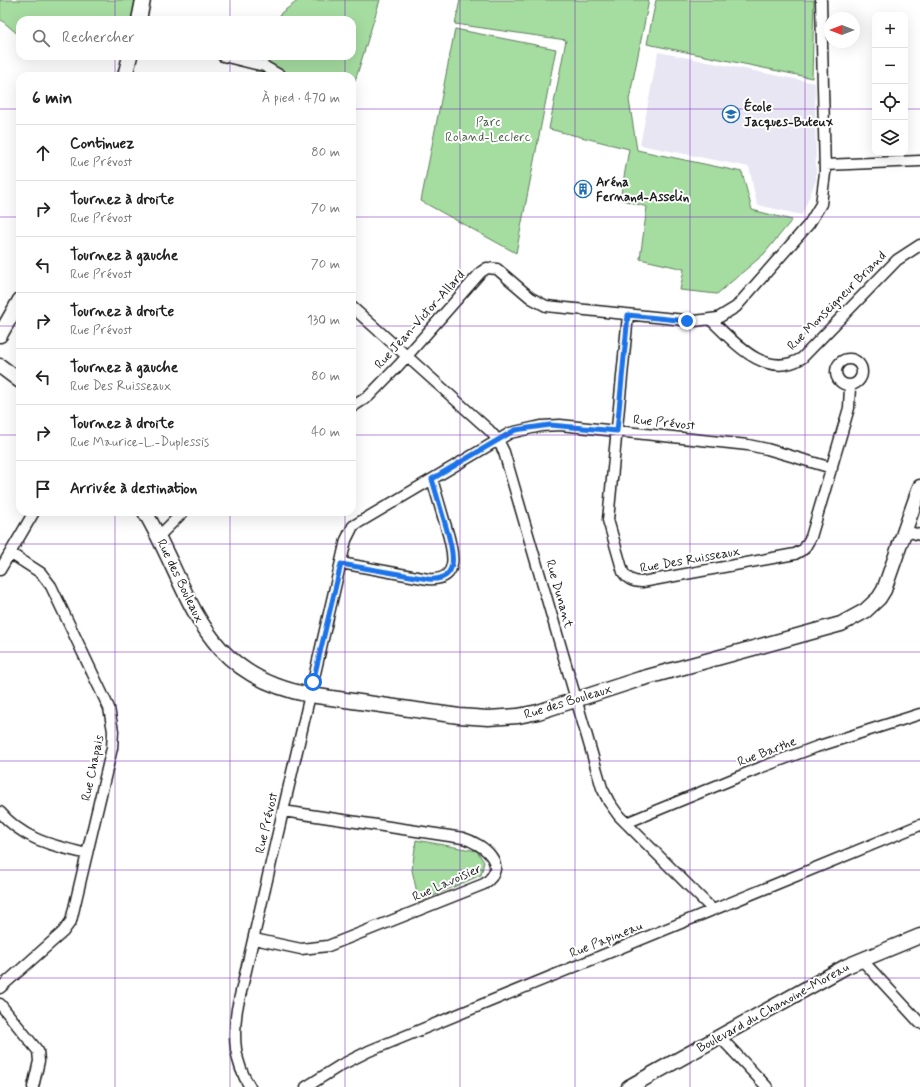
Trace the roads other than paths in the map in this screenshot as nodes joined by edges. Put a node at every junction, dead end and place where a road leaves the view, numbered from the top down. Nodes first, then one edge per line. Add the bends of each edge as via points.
1 (143, 0) edge
2 (821, 0) edge
3 (140, 16) edge
4 (129, 60) edge
5 (239, 60) edge
6 (126, 72) edge
7 (274, 72) edge
8 (920, 161) edge
9 (825, 165) junction
10 (920, 245) edge
11 (16, 307) edge
12 (356, 311) edge
13 (628, 315) junction
14 (711, 320) junction
15 (0, 335) edge
16 (407, 356) junction
17 (0, 366) edge
18 (16, 378) edge
19 (850, 386) dead end
20 (356, 405) edge
21 (617, 431) junction
22 (498, 440) junction
23 (832, 468) junction
24 (432, 479) junction
25 (920, 487) edge
26 (32, 516) edge
27 (147, 516) edge
28 (179, 516) edge
29 (906, 531) junction
30 (920, 535) edge
31 (158, 537) junction
32 (10, 553) junction
33 (341, 564) junction
34 (0, 570) edge
35 (310, 695) junction
36 (577, 700) junction
37 (920, 714) edge
38 (283, 811) junction
39 (0, 812) edge
40 (626, 823) junction
41 (920, 825) edge
42 (87, 854) junction
43 (712, 910) junction
44 (920, 936) edge
45 (254, 939) junction
46 (862, 960) junction
47 (0, 988) edge
48 (0, 1004) edge
49 (920, 1023) edge
50 (720, 1037) junction
51 (636, 1085) edge
52 (33, 1087) edge
53 (250, 1087) edge
54 (306, 1087) edge
55 (766, 1087) edge

1 - 3 street
2 - 9 street
4 - 6 street
5 - 7 street via 264,66
8 - 9 street
9 - 14 street via 823,195 813,218 736,307 724,316
10 - 14 street, Rue Monseigneur Briand via 897,260 802,358 792,363 772,364 757,359 742,350
11 - 15 street
12 - 16 street, Rue Dunant
13 - 14 street via 687,321
13 - 16 street, Rue Jean-Victor-Allard via 540,304 500,271 491,267 481,272
13 - 21 street, Rue Des Ruisseaux
16 - 20 street, Rue Jean-Victor-Allard via 369,396
16 - 22 street, Rue Dunant
17 - 18 street
19 - 23 street, Rue Des Ruisseaux via 849,408
21 - 22 street, Rue Prévost via 560,425 541,426 515,430
21 - 23 street, Rue Prévost via 757,446
21 - 23 street, Rue Des Ruisseaux via 608,524 623,572 627,578 638,582 802,551 811,537
22 - 24 street, Rue Prévost
22 - 36 street, Rue Dunant via 504,452
24 - 33 street, Rue Prévost via 353,526 347,535
24 - 33 street via 453,555 451,569 447,574 441,578 428,579
25 - 29 street, Rue des Bouleaux
26 - 32 street
27 - 31 street, Rue des Bouleaux
28 - 31 street
29 - 30 street
29 - 36 street, Rue des Bouleaux via 884,590 873,606 857,617 834,626
31 - 35 street, Rue des Bouleaux via 198,620 221,650 262,680
32 - 34 street
32 - 42 street, Rue Chapais via 41,573 51,586 111,715 112,748
33 - 35 street, Rue Prévost
35 - 36 street, Rue des Bouleaux via 488,718 528,715
35 - 38 street, Rue Prévost
36 - 40 street, Rue Dunant via 606,795 613,809
37 - 40 street, Rue Barthe via 762,767
38 - 45 street, Rue Prévost
38 - 45 street, Rue Lavoisier via 463,838 483,847 494,860 495,870 493,876 484,884 328,946 301,949
39 - 42 street via 13,826 30,838
40 - 43 street, Rue Dunant
41 - 43 street, Rue Papineau
42 - 47 street, Rue Chapais via 67,927
43 - 54 street, Rue Papineau via 369,1051 340,1065
44 - 46 street, Boulevard du Chanoine-Moreau
45 - 53 street, Rue Prévost via 237,1008 234,1033 238,1060
46 - 49 street
46 - 50 street, Boulevard du Chanoine-Moreau
48 - 52 street via 38,1050 39,1061
50 - 51 street, Boulevard du Chanoine-Moreau
50 - 55 street

